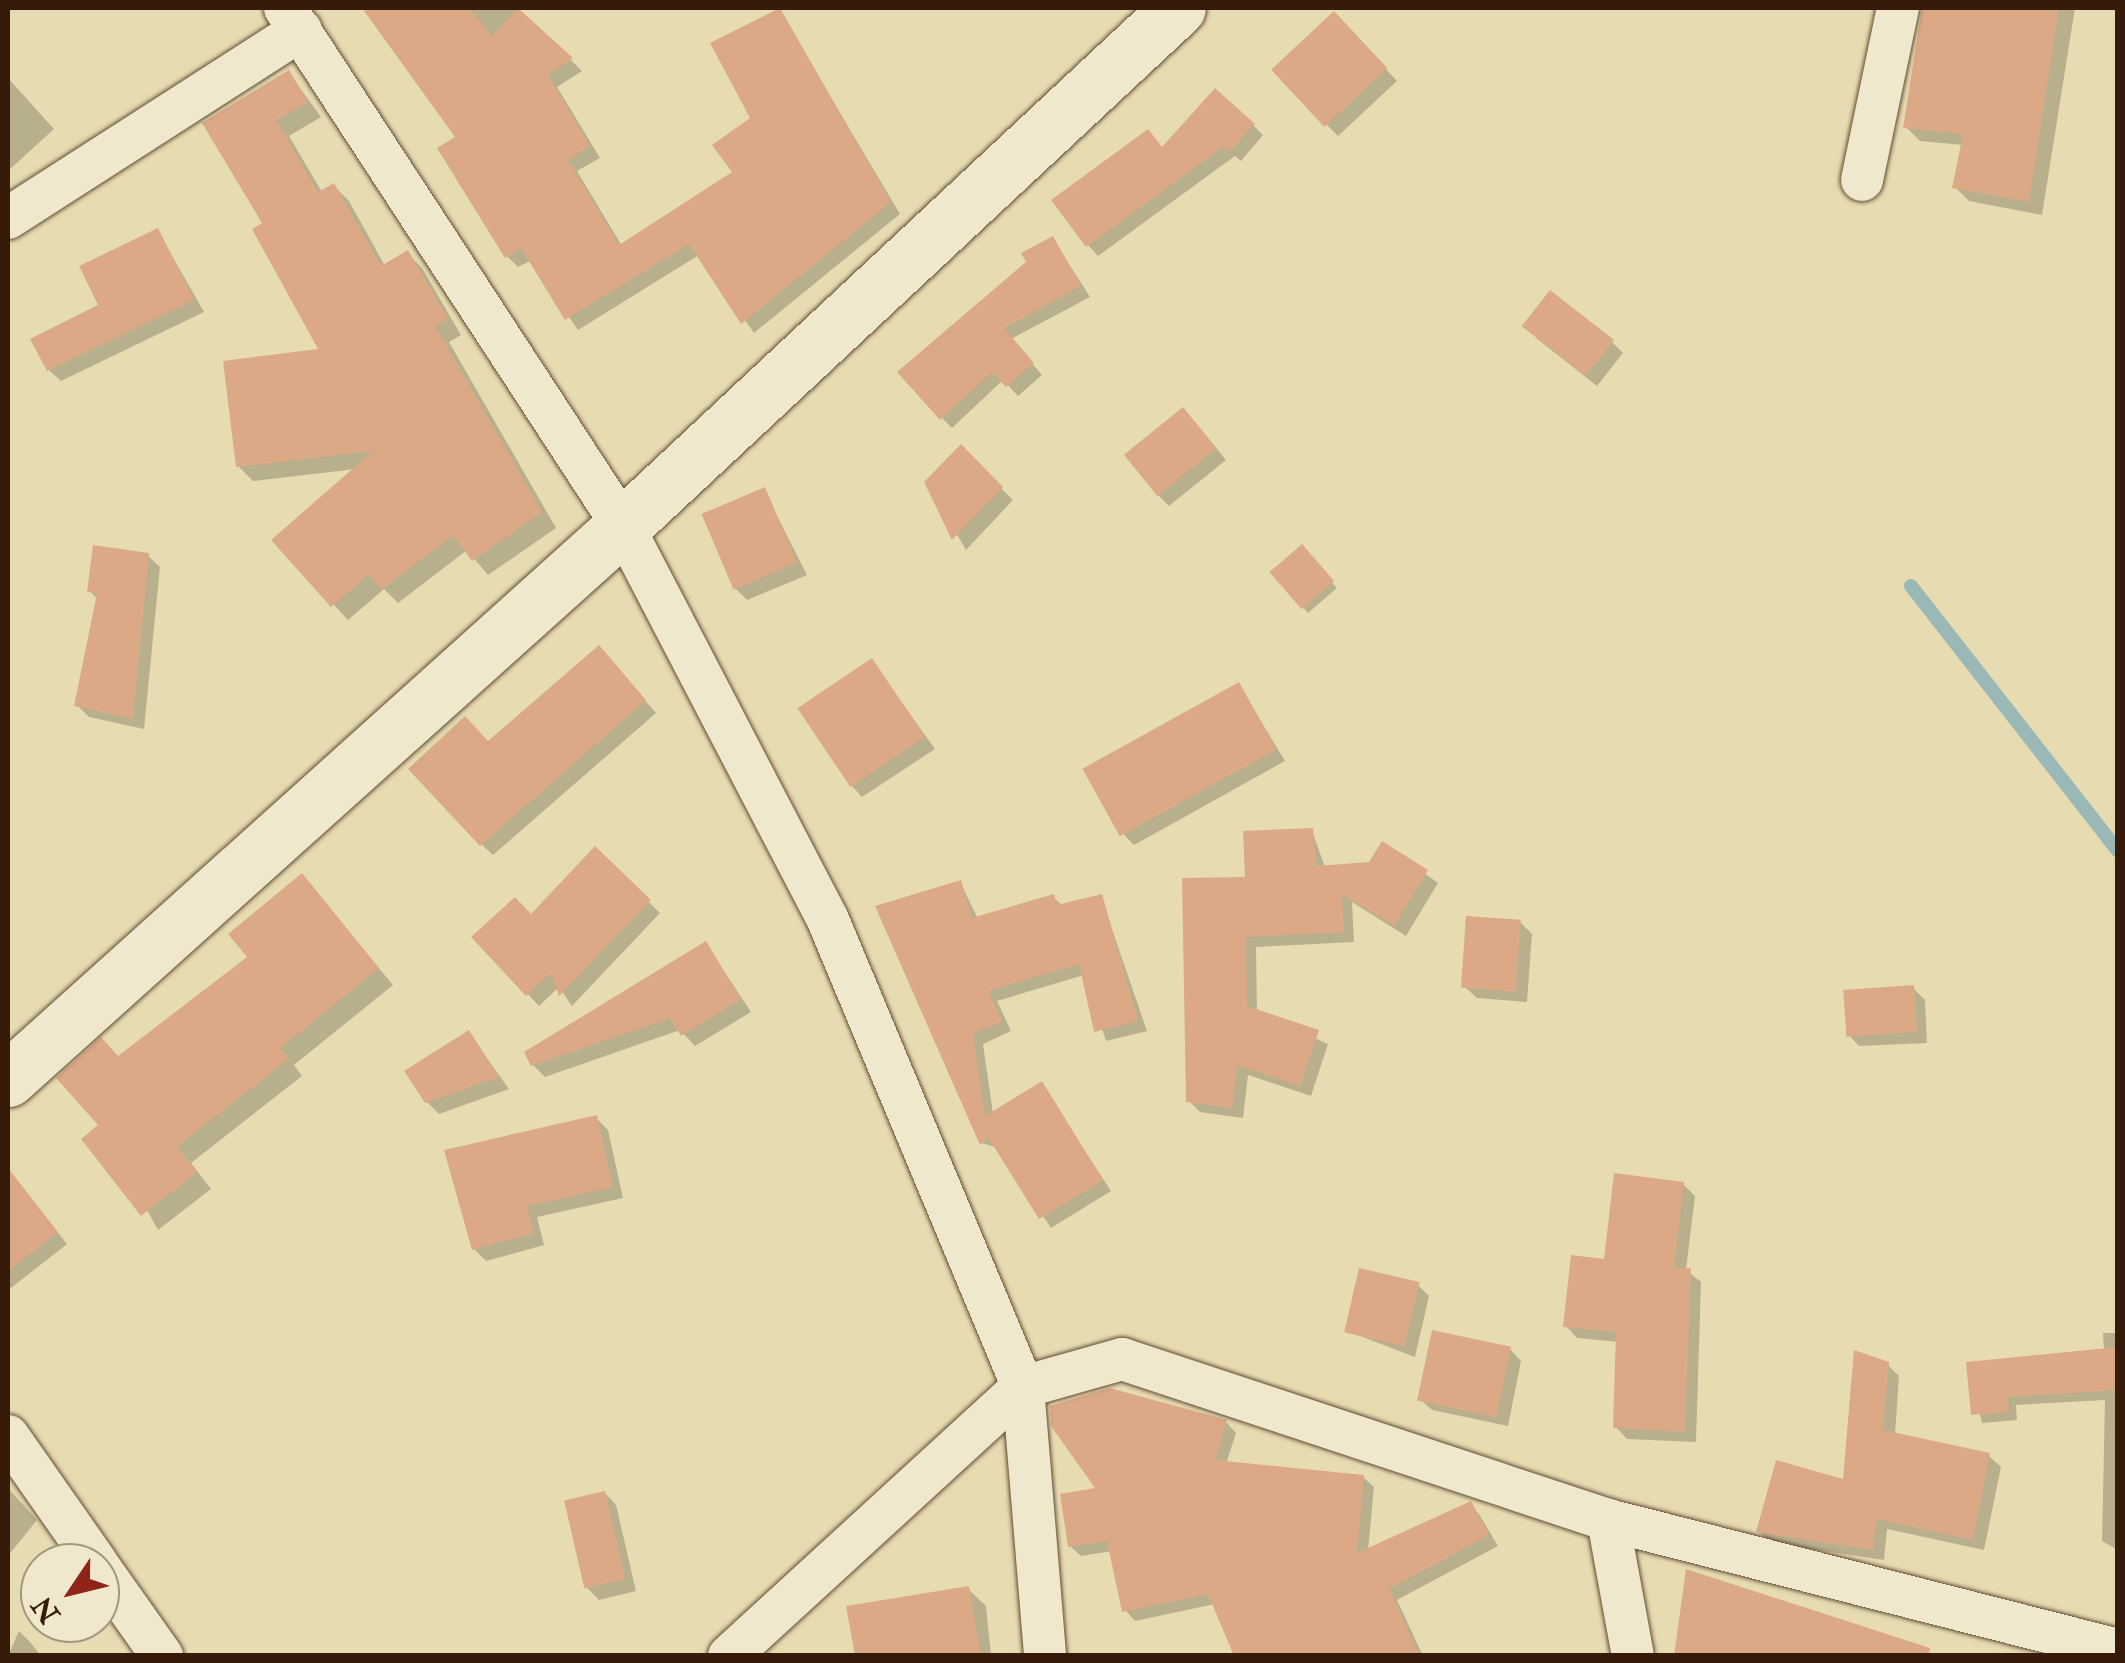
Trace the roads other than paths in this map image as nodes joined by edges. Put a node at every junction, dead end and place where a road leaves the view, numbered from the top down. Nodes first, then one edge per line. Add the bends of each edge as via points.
1 (1178, 8) edge
2 (1898, 8) edge
3 (293, 19) edge
4 (1862, 180) dead end
5 (8, 218) edge
6 (623, 526) junction
7 (8, 1079) edge
8 (1023, 1388) junction
9 (8, 1436) edge
10 (1608, 1520) junction
11 (83, 1543) edge
12 (120, 1596) edge
13 (2118, 1650) edge
14 (162, 1656) edge
15 (730, 1656) edge
16 (1044, 1656) edge
17 (1634, 1656) edge

1 - 6 street
2 - 4 street
3 - 5 street
3 - 6 street
6 - 7 street
6 - 8 street via 828,920
8 - 10 street via 1122,1359
8 - 15 street
8 - 16 street
9 - 11 street
10 - 13 street
10 - 17 street
12 - 14 street

